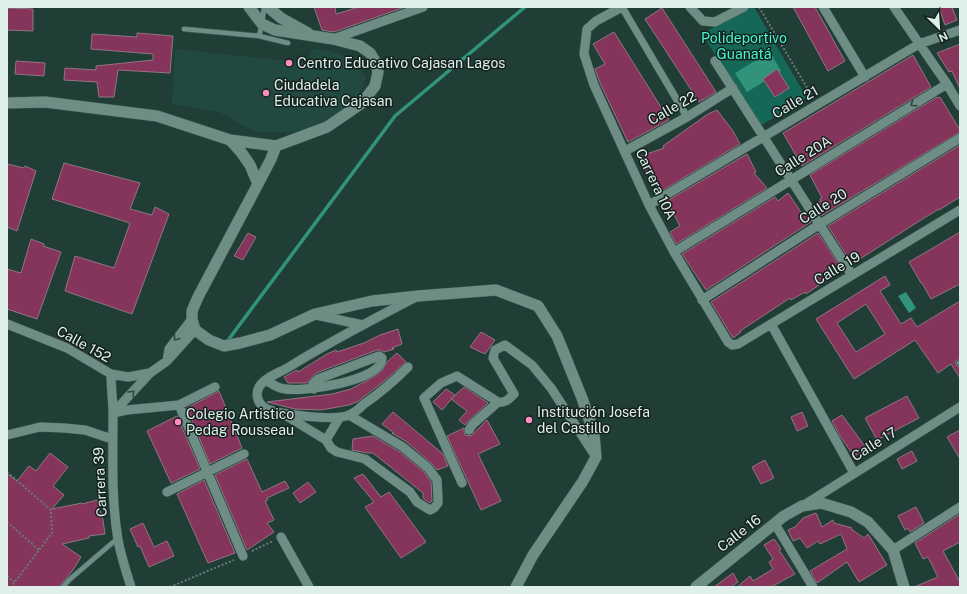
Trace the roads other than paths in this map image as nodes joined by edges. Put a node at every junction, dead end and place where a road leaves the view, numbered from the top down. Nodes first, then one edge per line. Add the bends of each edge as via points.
1 (249, 7) edge
2 (264, 7) edge
3 (268, 7) edge
4 (423, 7) edge
5 (622, 7) edge
6 (690, 7) edge
7 (744, 7) edge
8 (823, 7) edge
9 (894, 7) edge
10 (279, 16) junction
11 (262, 24) junction
12 (184, 29) dead end
13 (960, 30) edge
14 (274, 35) junction
15 (259, 36) junction
16 (313, 36) junction
17 (333, 39) junction
18 (288, 43) dead end
19 (919, 44) junction
20 (715, 61) dead end
21 (865, 77) junction
22 (946, 84) junction
23 (733, 88) junction
24 (7, 103) edge
25 (960, 106) edge
26 (687, 117) junction
27 (764, 136) junction
28 (960, 138) edge
29 (230, 140) junction
30 (276, 146) junction
31 (625, 152) junction
32 (791, 180) junction
33 (258, 184) junction
34 (648, 206) junction
35 (960, 210) edge
36 (820, 224) junction
37 (674, 252) junction
38 (852, 275) junction
39 (418, 296) junction
40 (702, 300) junction
41 (315, 314) junction
42 (7, 324) edge
43 (771, 324) junction
44 (194, 325) junction
45 (363, 325) junction
46 (728, 342) joint
47 (408, 367) dead end
48 (150, 373) junction
49 (111, 374) junction
50 (266, 380) junction
51 (215, 387) dead end
52 (314, 389) junction
53 (498, 402) junction
54 (179, 406) junction
55 (960, 407) edge
56 (113, 413) junction
57 (282, 413) junction
58 (344, 416) junction
59 (469, 430) dead end
60 (7, 435) edge
61 (112, 439) junction
62 (326, 440) junction
63 (244, 454) dead end
64 (596, 457) junction
65 (207, 473) junction
66 (854, 473) junction
67 (462, 483) dead end
68 (167, 492) dead end
69 (802, 506) junction
70 (960, 507) edge
71 (775, 524) junction
72 (280, 537) road end
73 (118, 538) junction
74 (892, 550) junction
75 (243, 556) road end
76 (127, 585) edge
77 (63, 587) edge
78 (309, 587) edge
79 (516, 587) edge
80 (696, 587) edge
81 (813, 587) edge
82 (904, 587) edge

1 - 11 street
2 - 11 lane
3 - 10 street
4 - 17 street
5 - 26 street
5 - 31 street, Carrera 10A via 587,29 584,54 594,84
6 - 7 street via 704,21 715,22
8 - 21 street
9 - 19 street
10 - 14 lane
10 - 16 street
11 - 14 street
11 - 15 lane
12 - 15 lane
13 - 19 street, Calle 21
14 - 15 lane
14 - 16 street
14 - 18 lane
16 - 17 street
17 - 30 street via 360,46 370,53 378,72 375,86 362,103 327,127
19 - 21 street, Calle 21
19 - 22 street
20 - 23 street
21 - 27 street, Calle 21
22 - 25 street
22 -> 32 street, Calle 20A
23 - 26 street, Calle 22
23 - 27 street
24 - 29 street via 46,102 157,116
26 - 31 street, Calle 22
27 - 32 street
27 - 34 street, Calle 21
28 - 36 street, Calle 20
29 - 30 street
29 - 33 street via 250,165
30 - 33 street
31 - 34 street, Carrera 10A
32 - 36 street
32 - 37 street, Calle 20A
33 - 44 street via 198,297 192,311
34 - 37 street, Carrera 10A
35 - 38 street, Calle 19
36 - 38 street
36 - 40 street, Calle 20
37 - 40 street, Carrera 10A
38 - 43 street, Calle 19
39 - 41 street via 372,301
39 - 45 street
39 - 64 street via 496,290 538,306 557,336 582,398 594,434
40 - 46 street, Carrera 10A
41 - 44 street via 270,335 224,346 209,340
41 - 45 street
42 - 49 street, Calle 152 via 67,348
43 - 46 street, Calle 19 via 738,344 732,345
43 - 66 street
44 - 48 street via 169,349 167,361
45 - 50 street via 318,348
47 - 58 street via 386,389
48 - 49 street, Calle 152 via 128,377
56 -> 48 street
49 - 56 street, Carrera 39
50 - 52 street via 287,390
50 - 57 street via 259,388 258,402 265,408
51 - 54 street
52 - 52 street via 353,381 379,366 382,358 379,356 318,379 313,384
53 - 59 street
53 - 64 street via 509,400 514,394 493,358 495,350 506,345 532,365 551,388
53 - 67 street via 457,376 441,383 424,398
54 - 56 street
54 - 65 street
55 - 66 street, Calle 17
56 - 61 street, Carrera 39
57 - 58 street
57 - 62 street
58 - 62 street
58 - 62 street via 403,447 428,468 437,480 438,503 430,510 365,459 337,452
60 - 61 street via 40,428 64,428 85,430
61 - 73 street, Carrera 39
63 - 65 street
64 - 79 street via 583,481 533,555
65 - 68 street
65 - 75 street
66 - 69 street, Calle 17
69 - 71 street, Calle 16
69 - 74 street via 821,503 851,512 868,522
70 - 74 street
71 - 80 street, Calle 16
71 - 81 street
72 - 78 street
73 - 76 street, Carrera 39
73 - 77 lane
74 - 82 street

